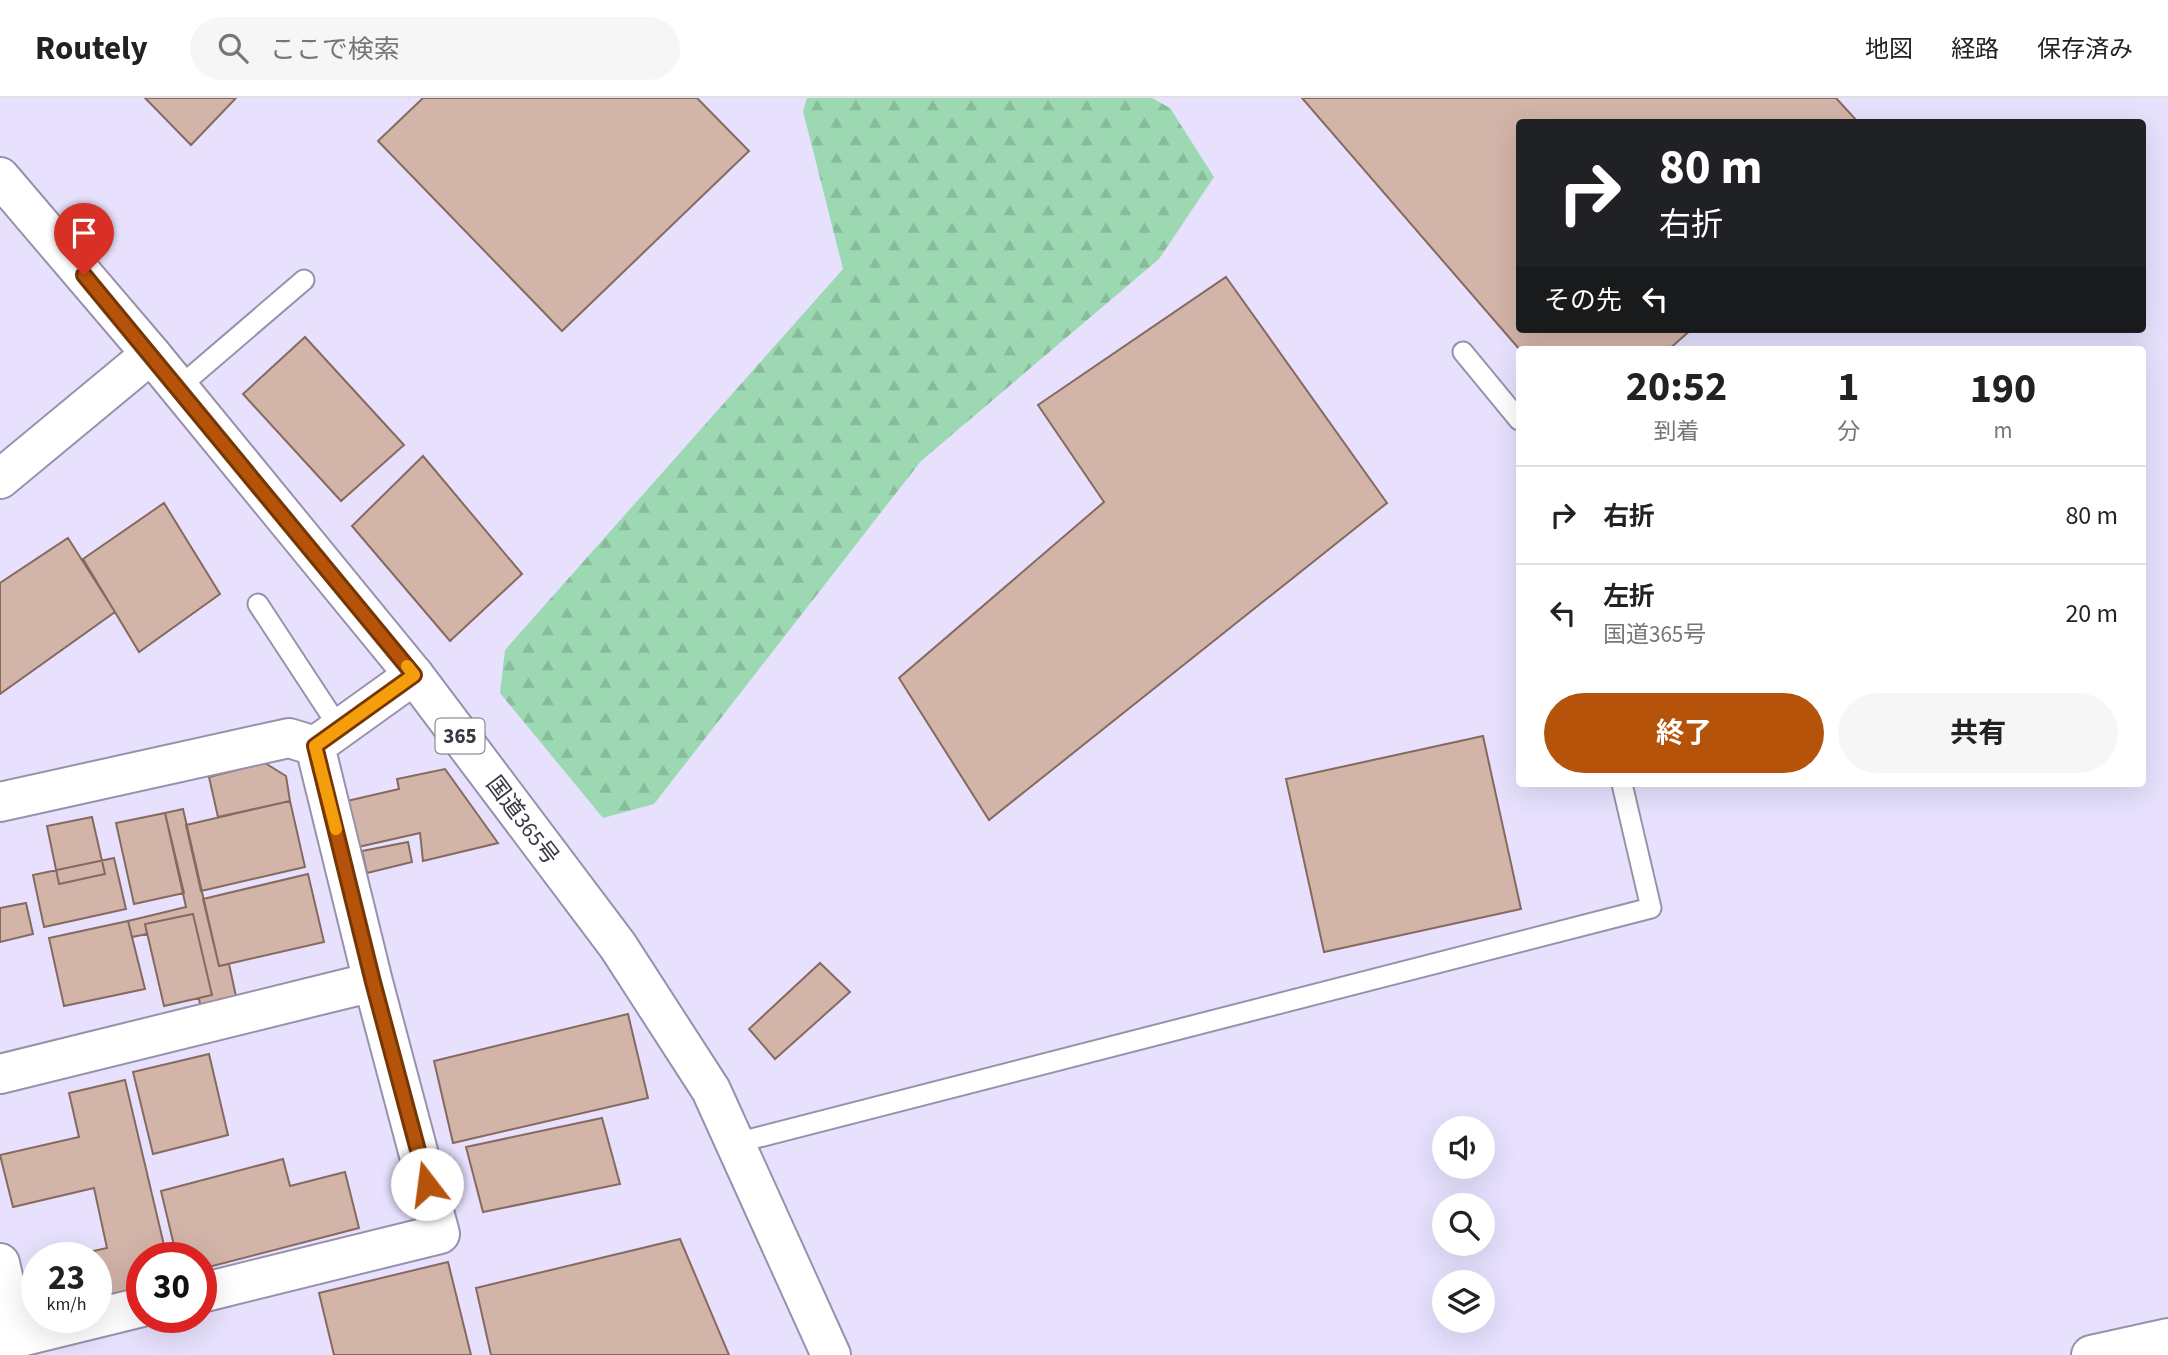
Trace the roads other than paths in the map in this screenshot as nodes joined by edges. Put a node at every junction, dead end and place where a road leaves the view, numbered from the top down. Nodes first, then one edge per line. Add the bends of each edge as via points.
1 (0, 177) edge
2 (304, 280) dead end
3 (1463, 352) dead end
4 (151, 354) junction
5 (178, 388) junction
6 (1516, 416) edge
7 (0, 479) edge
8 (258, 604) dead end
9 (414, 675) junction
10 (328, 738) junction
11 (1623, 787) edge
12 (0, 802) edge
13 (373, 982) junction
14 (0, 1074) edge
15 (736, 1143) junction
16 (0, 1263) edge
17 (217, 1289) edge
18 (126, 1311) edge
19 (2168, 1338) edge
20 (8, 1340) edge
21 (831, 1355) edge
22 (2091, 1355) edge

1 - 4 main road, 国道365号 / 365
2 - 5 lane
3 - 6 lane
4 - 5 main road, 国道365号 / 365
4 - 7 main road
5 - 9 main road, 国道365号 / 365
8 - 10 lane
9 - 10 main road
9 - 15 main road, 国道365号 / 365 via 618,946 711,1090
10 - 12 main road via 289,738
10 - 13 main road
11 - 15 lane via 1651,908
13 - 14 main road
13 - 17 main road via 440,1234
15 - 21 main road, 国道365号 / 365
16 - 20 main road
18 - 20 main road
19 - 22 main road

